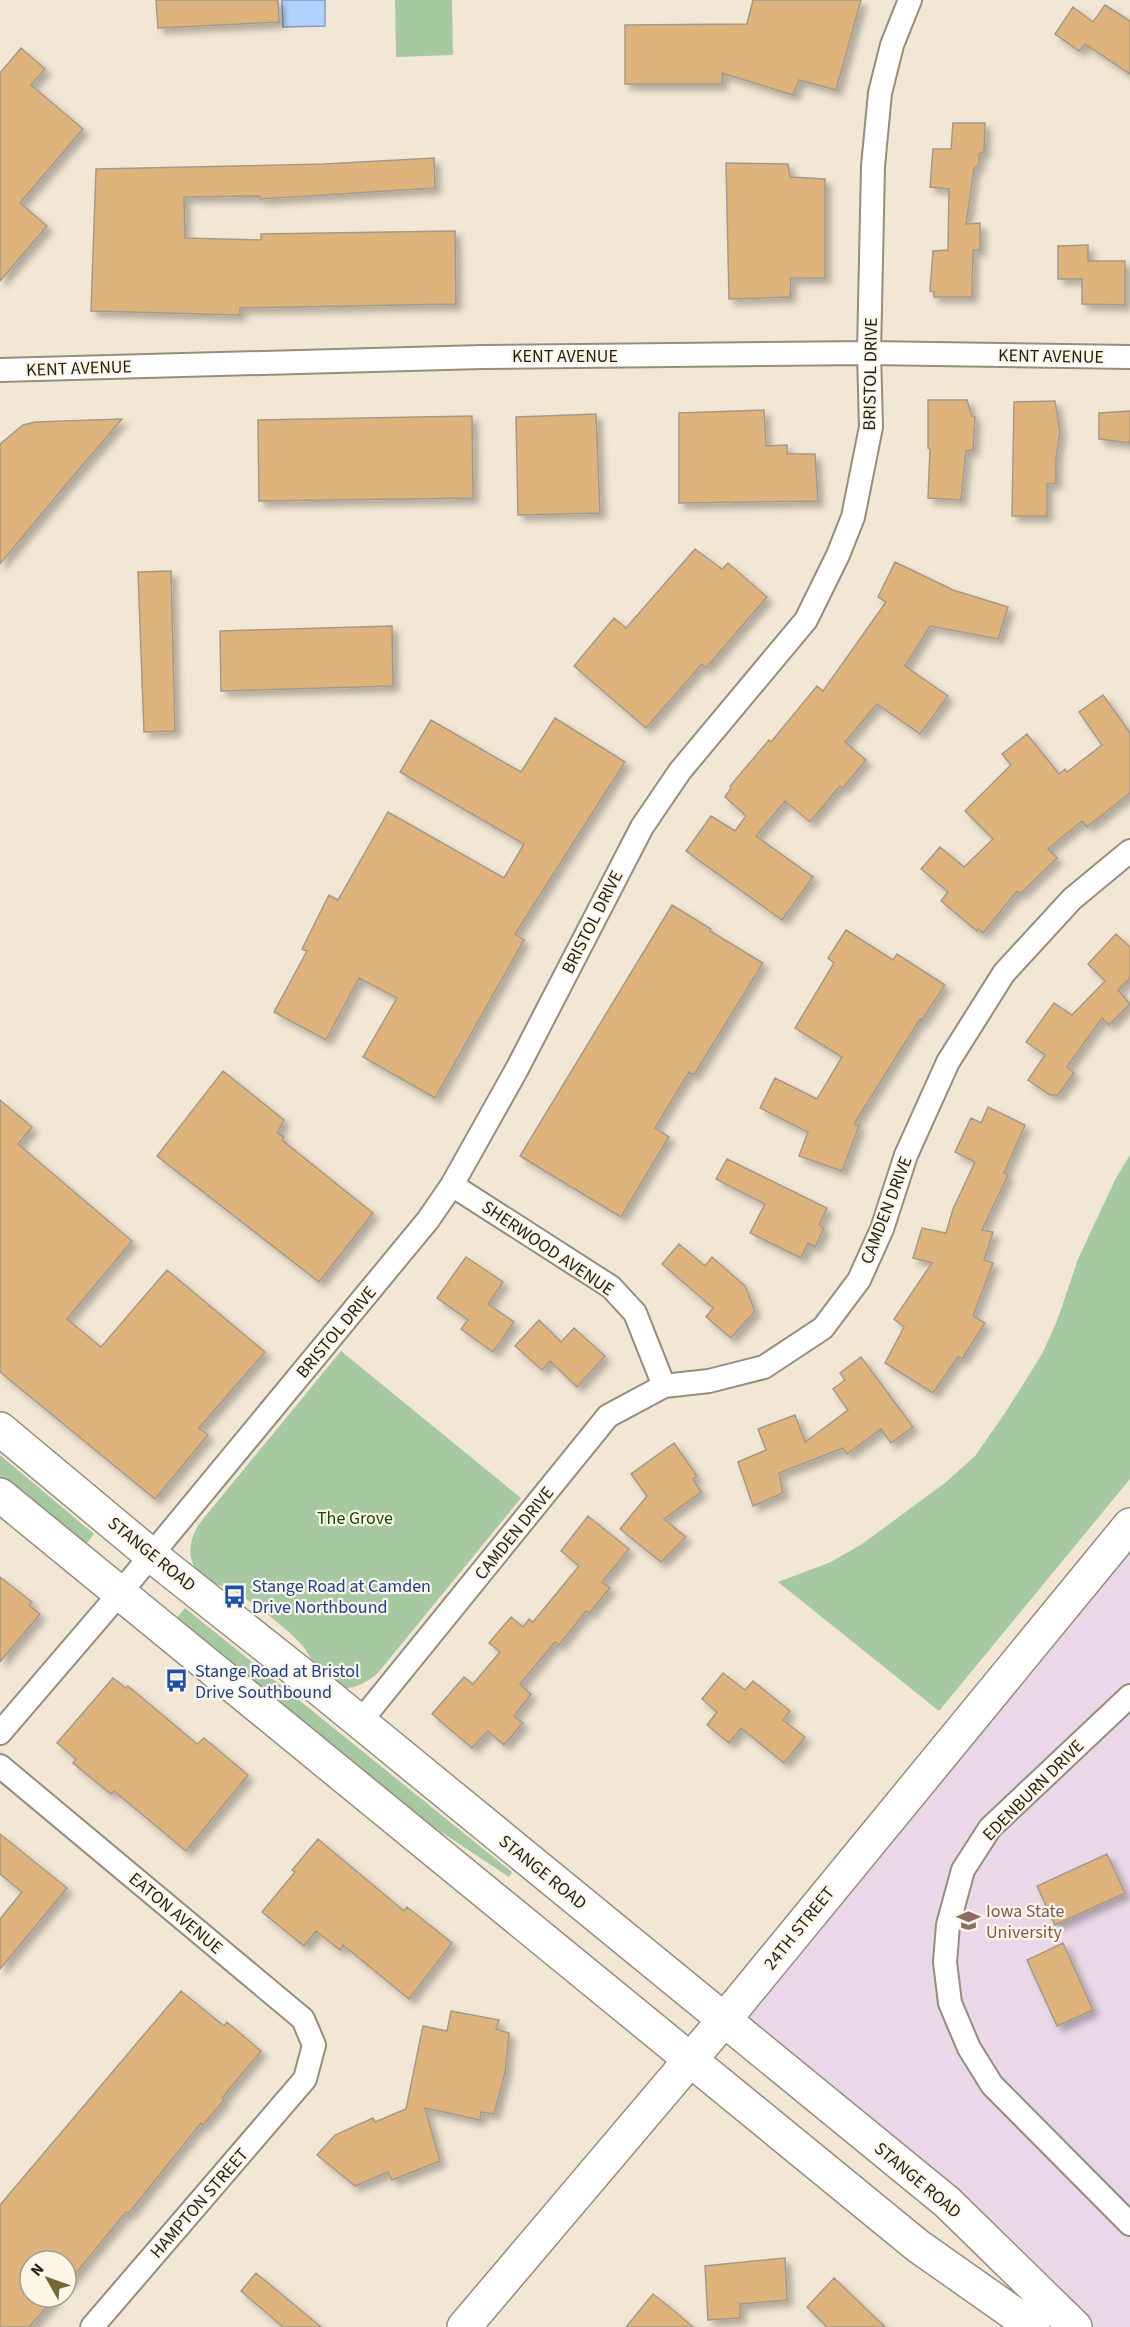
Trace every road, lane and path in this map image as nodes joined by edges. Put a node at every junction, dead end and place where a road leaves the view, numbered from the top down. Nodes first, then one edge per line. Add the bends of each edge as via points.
1 (910, 0) edge
2 (869, 353) junction
3 (1130, 357) edge
4 (0, 370) edge
5 (1130, 851) edge
6 (452, 1185) junction
7 (664, 1386) junction
8 (0, 1429) edge
9 (0, 1495) edge
10 (1130, 1525) edge
11 (151, 1555) junction
12 (120, 1593) junction
13 (1130, 1696) edge
14 (360, 1722) junction
15 (0, 1733) edge
16 (0, 1766) edge
17 (724, 2020) junction
18 (690, 2060) junction
19 (305, 2079) joint
20 (1130, 2224) edge
21 (93, 2327) edge
22 (464, 2327) edge
23 (1033, 2327) edge
24 (1075, 2327) edge

1 - 2 street, BRISTOL DRIVE via 892,45 880,93 873,166
2 - 3 street, KENT AVENUE
2 - 4 street, KENT AVENUE via 482,357
2 - 6 street, BRISTOL DRIVE via 871,427 853,517 806,620 680,771 642,827 517,1069
5 - 7 street, CAMDEN DRIVE via 1072,899 1004,973 948,1062 906,1155 882,1229 859,1280 823,1328 764,1367 709,1381
6 - 7 street, SHERWOOD AVENUE via 610,1287 635,1313
6 - 11 street, BRISTOL DRIVE via 428,1220
7 - 14 street, CAMDEN DRIVE via 608,1416
8 - 11 main road, STANGE ROAD
9 - 12 main road
10 - 17 main road, 24TH STREET
11 - 12 street, BRISTOL DRIVE
11 - 14 main road, STANGE ROAD
12 - 15 street, BRISTOL DRIVE
12 - 18 main road
13 - 20 street, EDENBURN DRIVE via 990,1828 963,1870 948,1924 945,1962 950,2003 969,2048 992,2085
14 - 17 main road, STANGE ROAD
16 - 19 street, EATON AVENUE via 303,2019 314,2046
17 - 18 main road, 24TH STREET
17 - 24 main road, STANGE ROAD via 947,2202
18 - 22 main road, 24TH STREET
18 - 23 main road via 918,2246
19 - 21 street, HAMPTON STREET

